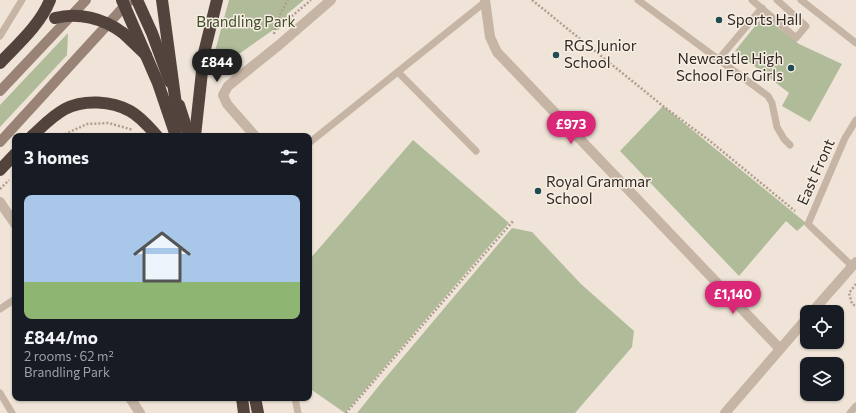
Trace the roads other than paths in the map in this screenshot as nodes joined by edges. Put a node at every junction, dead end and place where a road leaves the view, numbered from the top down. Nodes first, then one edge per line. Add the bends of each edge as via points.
1 (22, 0) edge
2 (50, 0) edge
3 (86, 0) edge
4 (122, 0) edge
5 (130, 0) edge
6 (137, 0) edge
7 (162, 0) edge
8 (217, 0) edge
9 (331, 0) edge
10 (638, 0) edge
11 (752, 0) edge
12 (777, 0) edge
13 (801, 0) edge
14 (485, 1) edge
15 (762, 8) junction
16 (34, 27) junction
17 (0, 36) edge
18 (856, 44) edge
19 (718, 60) junction
20 (0, 63) edge
21 (398, 72) junction
22 (0, 90) edge
23 (178, 99) junction
24 (856, 120) edge
25 (35, 133) edge
26 (154, 133) edge
27 (175, 133) edge
28 (180, 133) edge
29 (188, 133) edge
30 (195, 133) edge
31 (252, 133) edge
32 (312, 141) edge
33 (0, 142) edge
34 (790, 145) dead end
35 (476, 151) dead end
36 (12, 157) edge
37 (0, 170) edge
38 (0, 202) edge
39 (12, 220) edge
40 (854, 264) edge
41 (12, 301) edge
42 (818, 305) edge
43 (0, 309) edge
44 (800, 326) edge
45 (780, 349) junction
46 (0, 393) edge
47 (132, 401) edge
48 (242, 401) edge
49 (255, 401) edge
50 (296, 401) edge
51 (856, 406) edge
52 (12, 413) edge
53 (140, 413) edge
54 (244, 413) edge
55 (257, 413) edge
56 (298, 413) edge
57 (724, 413) edge
58 (850, 413) edge

1 - 17 lane
2 - 16 highway
3 - 22 main road
4 - 27 highway, bridge via 158,83
5 - 33 main road
6 - 23 highway
7 - 28 highway, bridge
8 - 30 highway via 204,53
9 - 31 street via 228,86 223,95 227,104
10 - 19 lane
11 - 15 lane
12 - 15 lane via 806,26 796,38
13 - 18 lane
14 - 21 lane
14 - 45 street via 490,37 497,52
15 - 19 lane
16 - 20 highway
16 - 23 highway, bridge via 68,15 100,20 112,25 147,55
19 - 34 lane via 768,96 777,127
21 - 32 lane
21 - 35 lane
23 - 29 highway
24 - 40 lane, East Front via 845,138 808,224
25 - 26 highway, bridge via 66,108 95,102 130,111
36 - 37 highway
38 - 39 street
40 - 42 street
41 - 43 lane
44 - 45 street
45 - 57 street
46 - 52 lane
47 - 53 street
48 - 54 highway
49 - 55 highway
50 - 56 lane
51 - 58 lane

